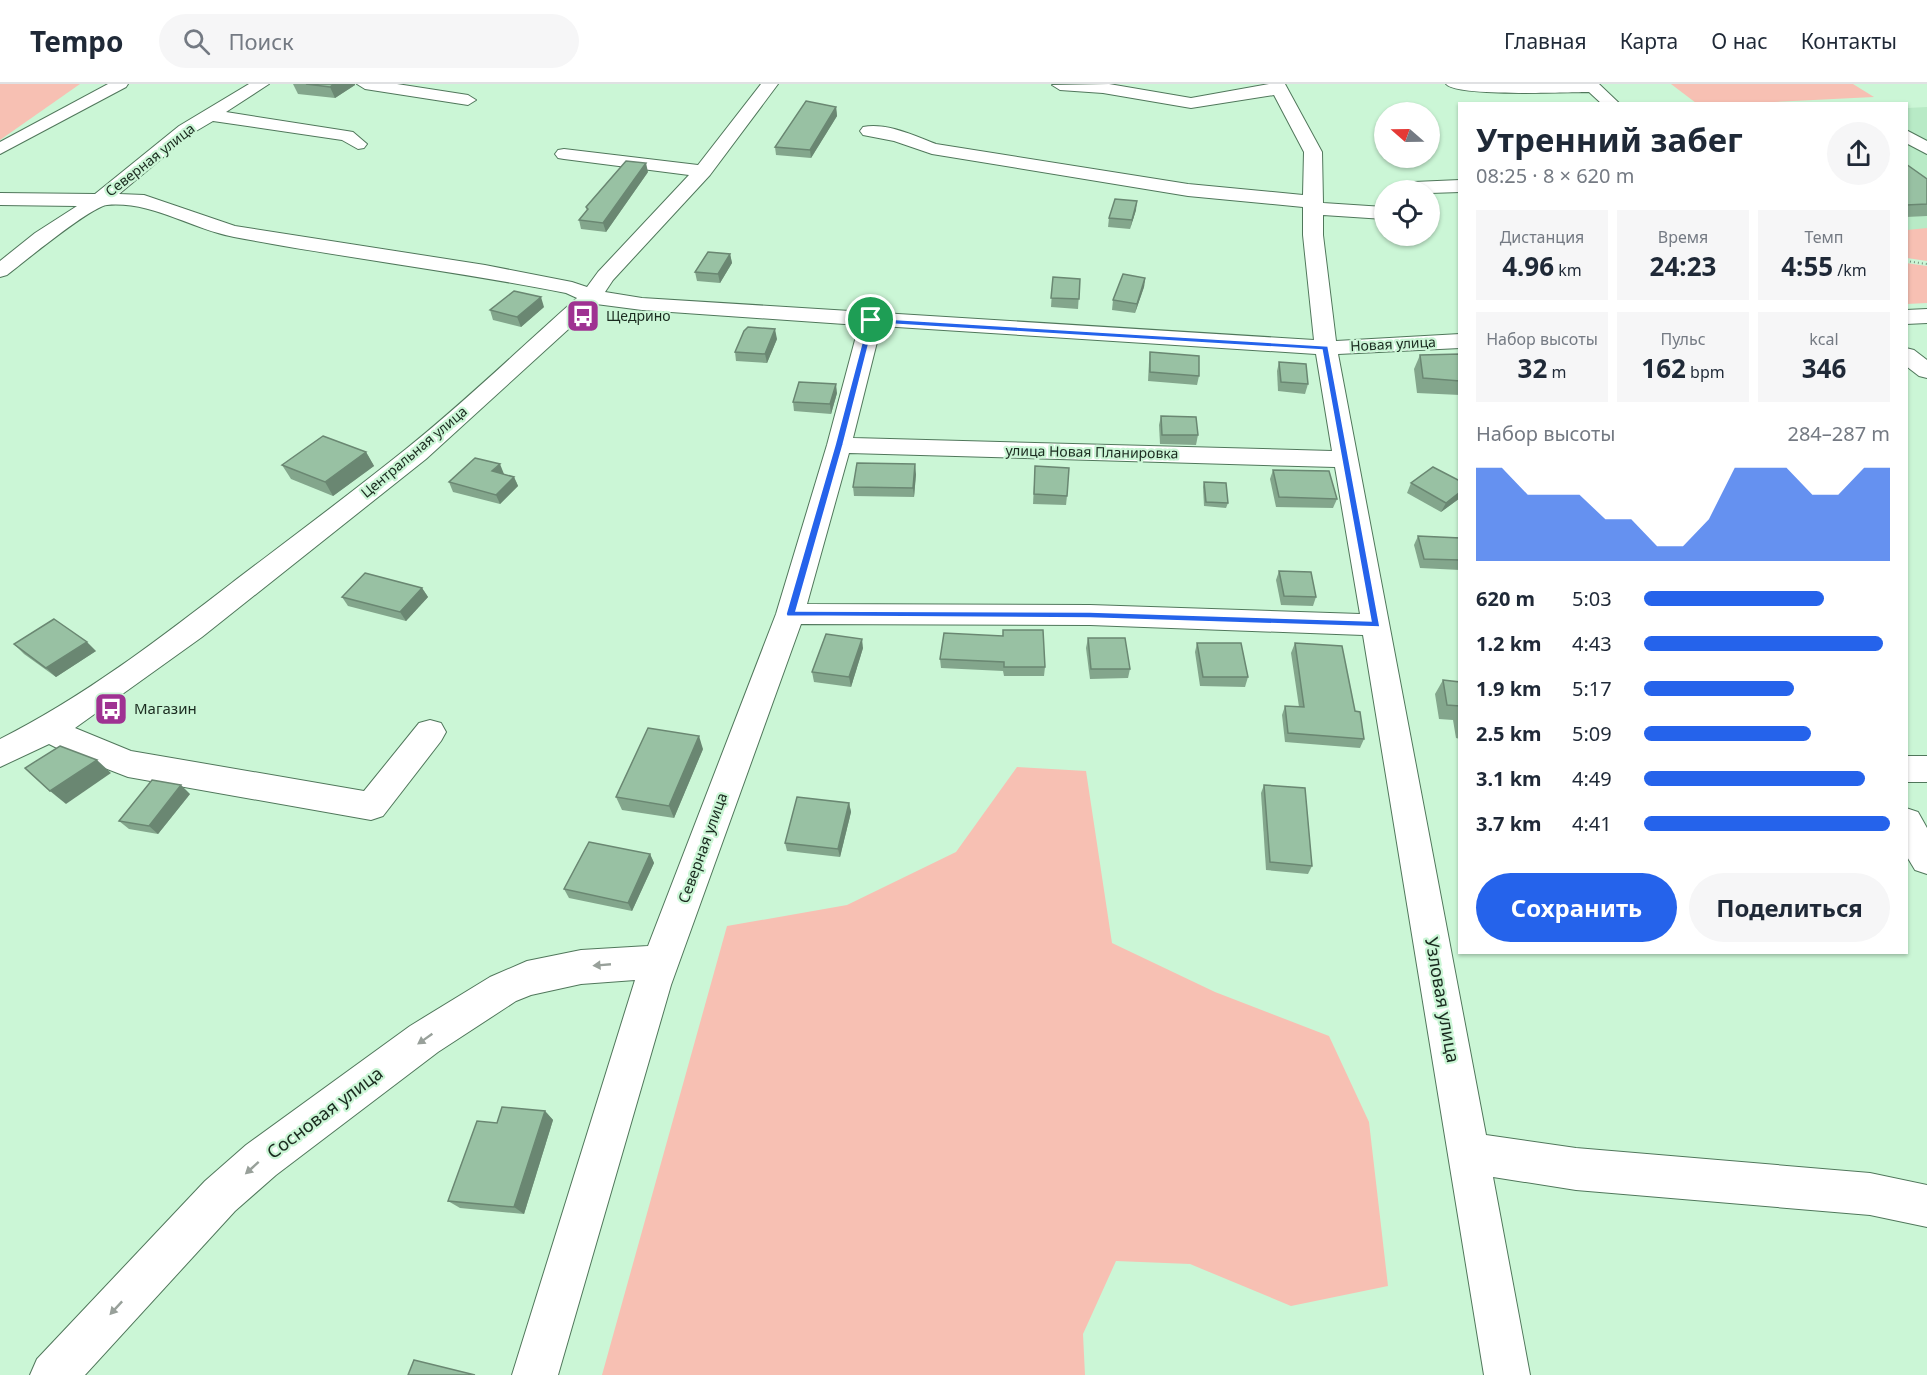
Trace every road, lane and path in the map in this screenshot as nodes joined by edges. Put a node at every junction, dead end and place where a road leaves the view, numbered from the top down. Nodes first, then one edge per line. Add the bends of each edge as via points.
1 (120, 84) edge
2 (261, 84) edge
3 (365, 84) edge
4 (770, 84) edge
5 (1454, 84) edge
6 (1060, 85) edge
7 (1277, 87) edge
8 (1500, 95) edge
9 (468, 100) dead end
10 (1610, 102) edge
11 (210, 115) junction
12 (868, 131) dead end
13 (1908, 136) edge
14 (358, 144) dead end
15 (0, 148) edge
16 (1927, 149) edge
17 (564, 154) dead end
18 (703, 171) junction
19 (1458, 186) edge
20 (1440, 187) edge
21 (101, 199) junction
22 (0, 200) edge
23 (1312, 205) junction
24 (1374, 212) edge
25 (1908, 261) edge
26 (1927, 264) edge
27 (0, 271) edge
28 (591, 297) junction
29 (871, 320) junction
30 (1458, 341) edge
31 (1326, 348) junction
32 (1908, 357) edge
33 (1927, 371) edge
34 (839, 445) junction
35 (1345, 459) junction
36 (790, 614) junction
37 (1376, 625) junction
38 (49, 729) junction
39 (430, 732) dead end
40 (0, 754) edge
41 (1908, 769) edge
42 (1927, 769) edge
43 (1908, 826) edge
44 (1927, 859) edge
45 (660, 963) junction
46 (1469, 1153) junction
47 (1927, 1206) edge
48 (53, 1375) edge
49 (535, 1375) edge
50 (1508, 1375) edge

1 - 15 street
2 - 11 street, Северная улица
3 - 9 street
4 - 18 street, Центральная улица
5 - 8 street
6 - 7 street via 1191,103 1219,101
7 - 23 street via 1312,152
8 - 10 street via 1593,87
11 - 14 street via 347,136
11 - 21 street, Северная улица via 185,130
12 - 23 street via 898,136 932,149 1188,190
13 - 16 street
17 - 18 street
18 - 28 street, Центральная улица via 605,276
19 - 20 street
21 - 22 street, Новая улица
21 - 27 street, Северная улица via 42,237
21 - 28 street, Новая улица via 137,199 232,231 485,270 572,288
23 - 24 street
23 - 31 street
25 - 26 path
28 - 29 street, Новая улица
28 - 38 street, Центральная улица via 417,453 192,629
29 - 31 street, Новая улица
29 - 34 street, Северная улица
30 - 31 street, Новая улица
31 - 35 street
32 - 33 street
34 - 35 street, улица Новая Планировка
34 - 36 street, Северная улица
35 - 37 street
36 - 37 street via 1090,615
36 - 45 street, Северная улица
37 - 46 street, Узловая улица
38 - 39 street via 128,764 372,806
38 - 40 street, Центральная улица
41 - 42 street
43 - 44 street
45 -> 48 street, Сосновая улица via 581,967 527,978 424,1039 261,1160 220,1196
45 - 49 street, Северная улица
46 - 47 street via 1576,1169 1870,1194
46 - 50 street, Узловая улица

